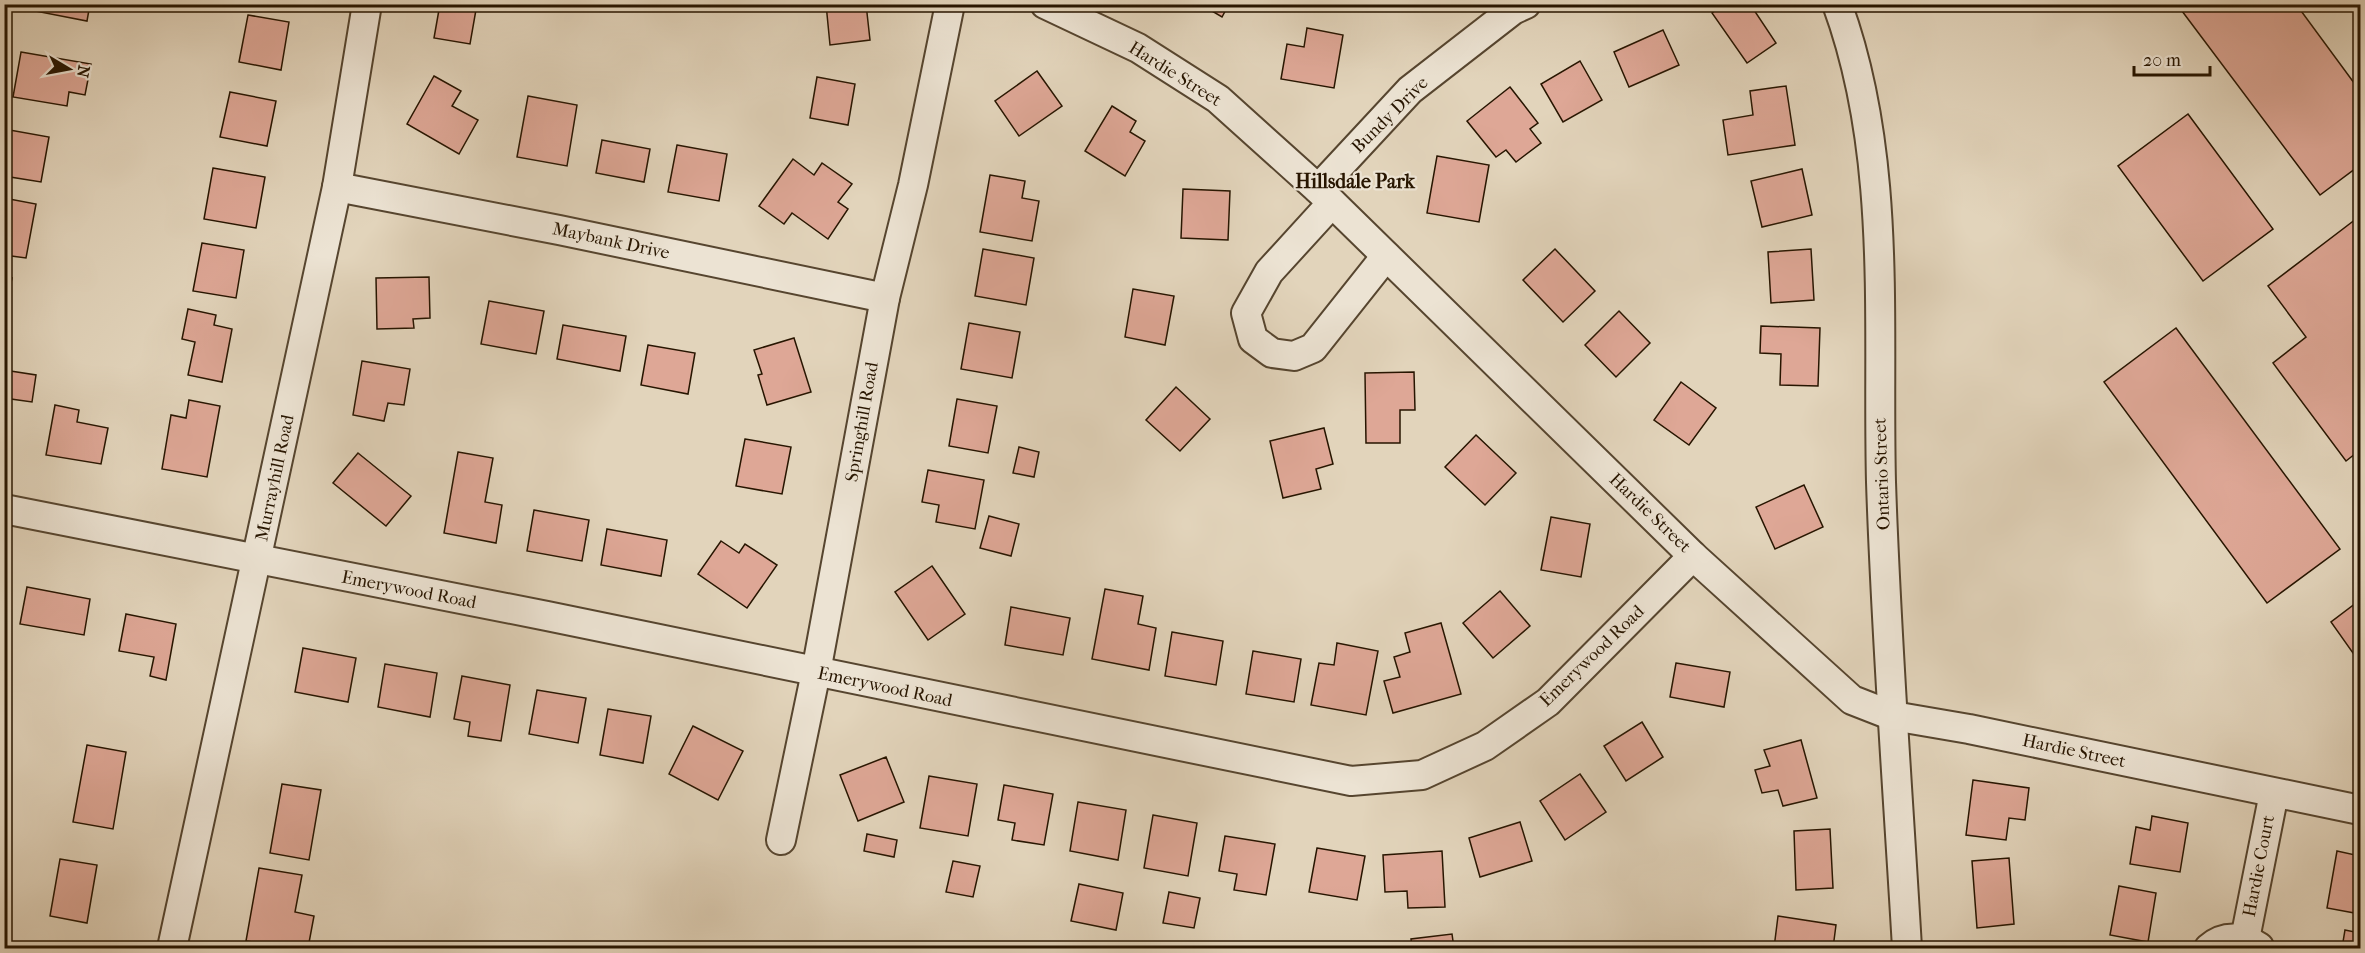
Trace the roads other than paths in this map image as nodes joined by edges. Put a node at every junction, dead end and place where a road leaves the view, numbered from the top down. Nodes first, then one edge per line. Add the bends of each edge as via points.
1 (367, 4) edge
2 (950, 4) edge
3 (1045, 4) edge
4 (1837, 4) edge
5 (1516, 6) edge
6 (337, 187) junction
7 (1325, 196) junction
8 (1386, 256) junction
9 (885, 298) junction
10 (4, 509) edge
11 (1693, 556) junction
12 (257, 561) junction
13 (816, 672) junction
14 (1893, 716) junction
15 (2274, 793) junction
16 (2361, 810) edge
17 (781, 840) dead end
18 (2253, 944) edge
19 (172, 948) edge
20 (1907, 948) edge
21 (2209, 948) edge

1 - 6 street, Murrayhill Road
2 - 9 street, Springhill Road
3 - 7 street, Hardie Street via 1138,48 1218,99
4 - 14 street, Ontario Street via 1860,81 1872,147 1881,483
5 - 7 street, Bundy Drive via 1410,90
6 - 9 street, Maybank Drive
6 - 12 street, Murrayhill Road
7 - 8 street, Hardie Street
7 - 8 street, Bundy Drive via 1269,272 1246,313 1253,339 1272,353 1294,356 1313,348
8 - 11 street, Hardie Street
9 - 13 street, Springhill Road
10 - 12 street, Emerywood Road
11 - 13 street, Emerywood Road via 1548,702 1485,746 1422,775 1352,781
11 - 14 street, Hardie Street via 1852,700
12 - 13 street, Emerywood Road
12 - 19 street, Murrayhill Road
13 - 17 street, Springhill Road
14 - 15 street, Hardie Street
14 - 20 street, Ontario Street
15 - 16 street, Hardie Street
15 - 18 street, Hardie Court
18 - 21 street, Hardie Court via 2229,938

